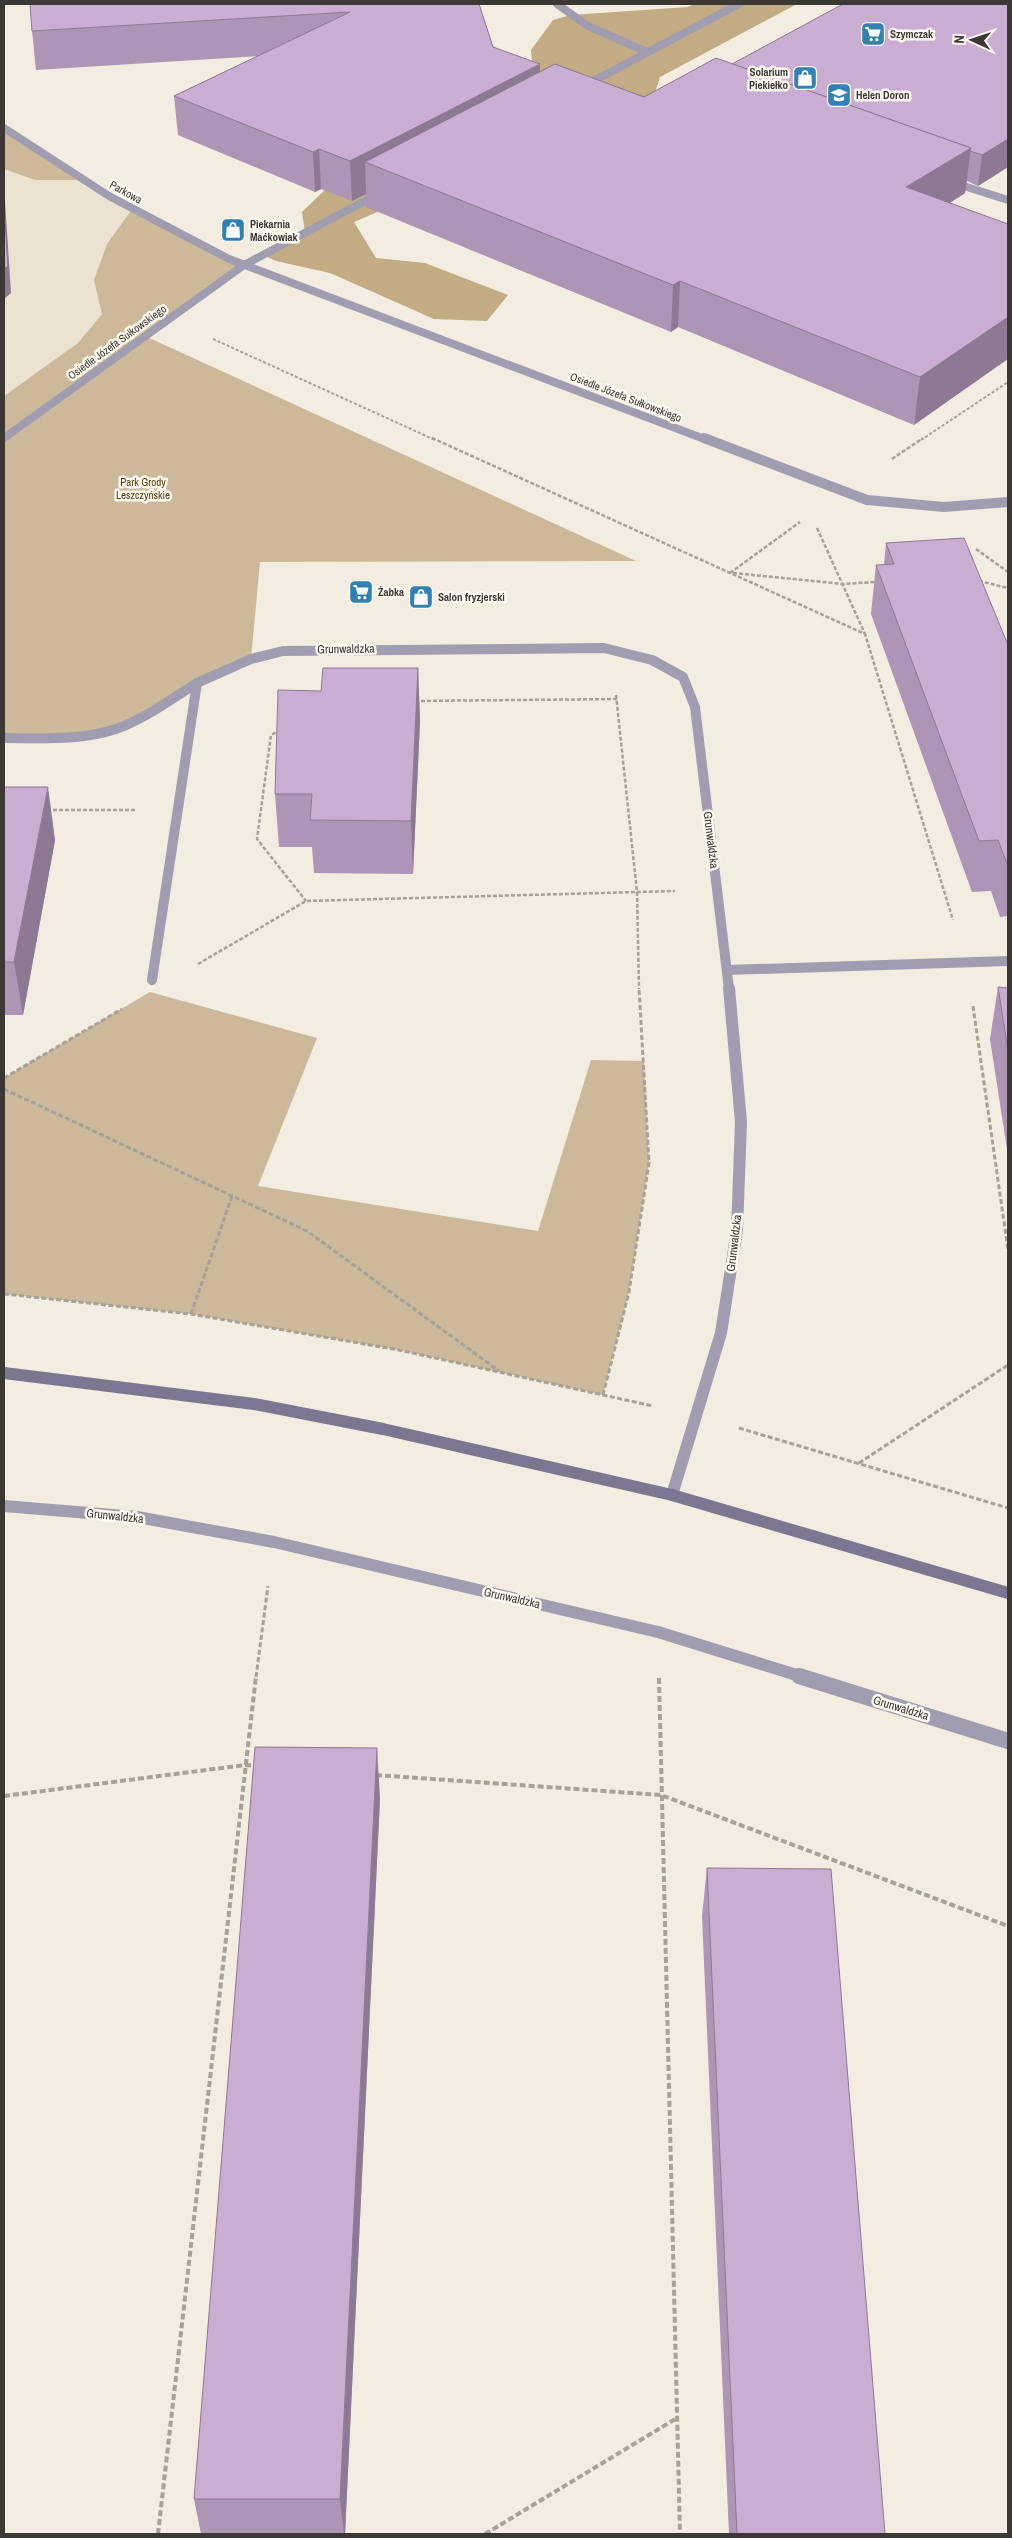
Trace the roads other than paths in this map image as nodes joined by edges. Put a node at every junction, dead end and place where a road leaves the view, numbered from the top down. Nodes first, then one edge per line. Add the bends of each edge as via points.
1 (557, 4) edge
2 (739, 4) edge
3 (647, 52) junction
4 (573, 91) edge
5 (4, 128) edge
6 (942, 179) edge
7 (392, 187) edge
8 (1008, 200) edge
9 (244, 265) junction
10 (4, 438) edge
11 (1008, 502) edge
12 (197, 683) junction
13 (4, 738) edge
14 (1008, 961) edge
15 (727, 970) junction
16 (152, 980) dead end
17 (4, 1373) edge
18 (672, 1495) junction
19 (4, 1506) edge
20 (1008, 1593) edge
21 (1008, 1741) edge

1 - 3 street via 592,27
2 - 3 street
3 - 4 street
5 - 9 street, Parkowa via 109,196
6 - 8 street
7 - 9 street, Osiedle Józefa Sułkowskiego
9 - 10 street, Osiedle Józefa Sułkowskiego
9 - 11 street, Osiedle Józefa Sułkowskiego via 867,500 944,507
12 - 13 street, Grunwaldzka via 137,720 114,729 72,736
12 - 15 street, Grunwaldzka via 251,659 283,651 334,648 604,648 652,660 683,677 692,698
12 - 16 street
14 - 15 street
15 - 18 street, Grunwaldzka via 741,1122 737,1230 721,1333
17 - 18 street via 254,1404 384,1429
18 - 20 street
19 - 21 street, Grunwaldzka via 137,1517 274,1542 658,1632

